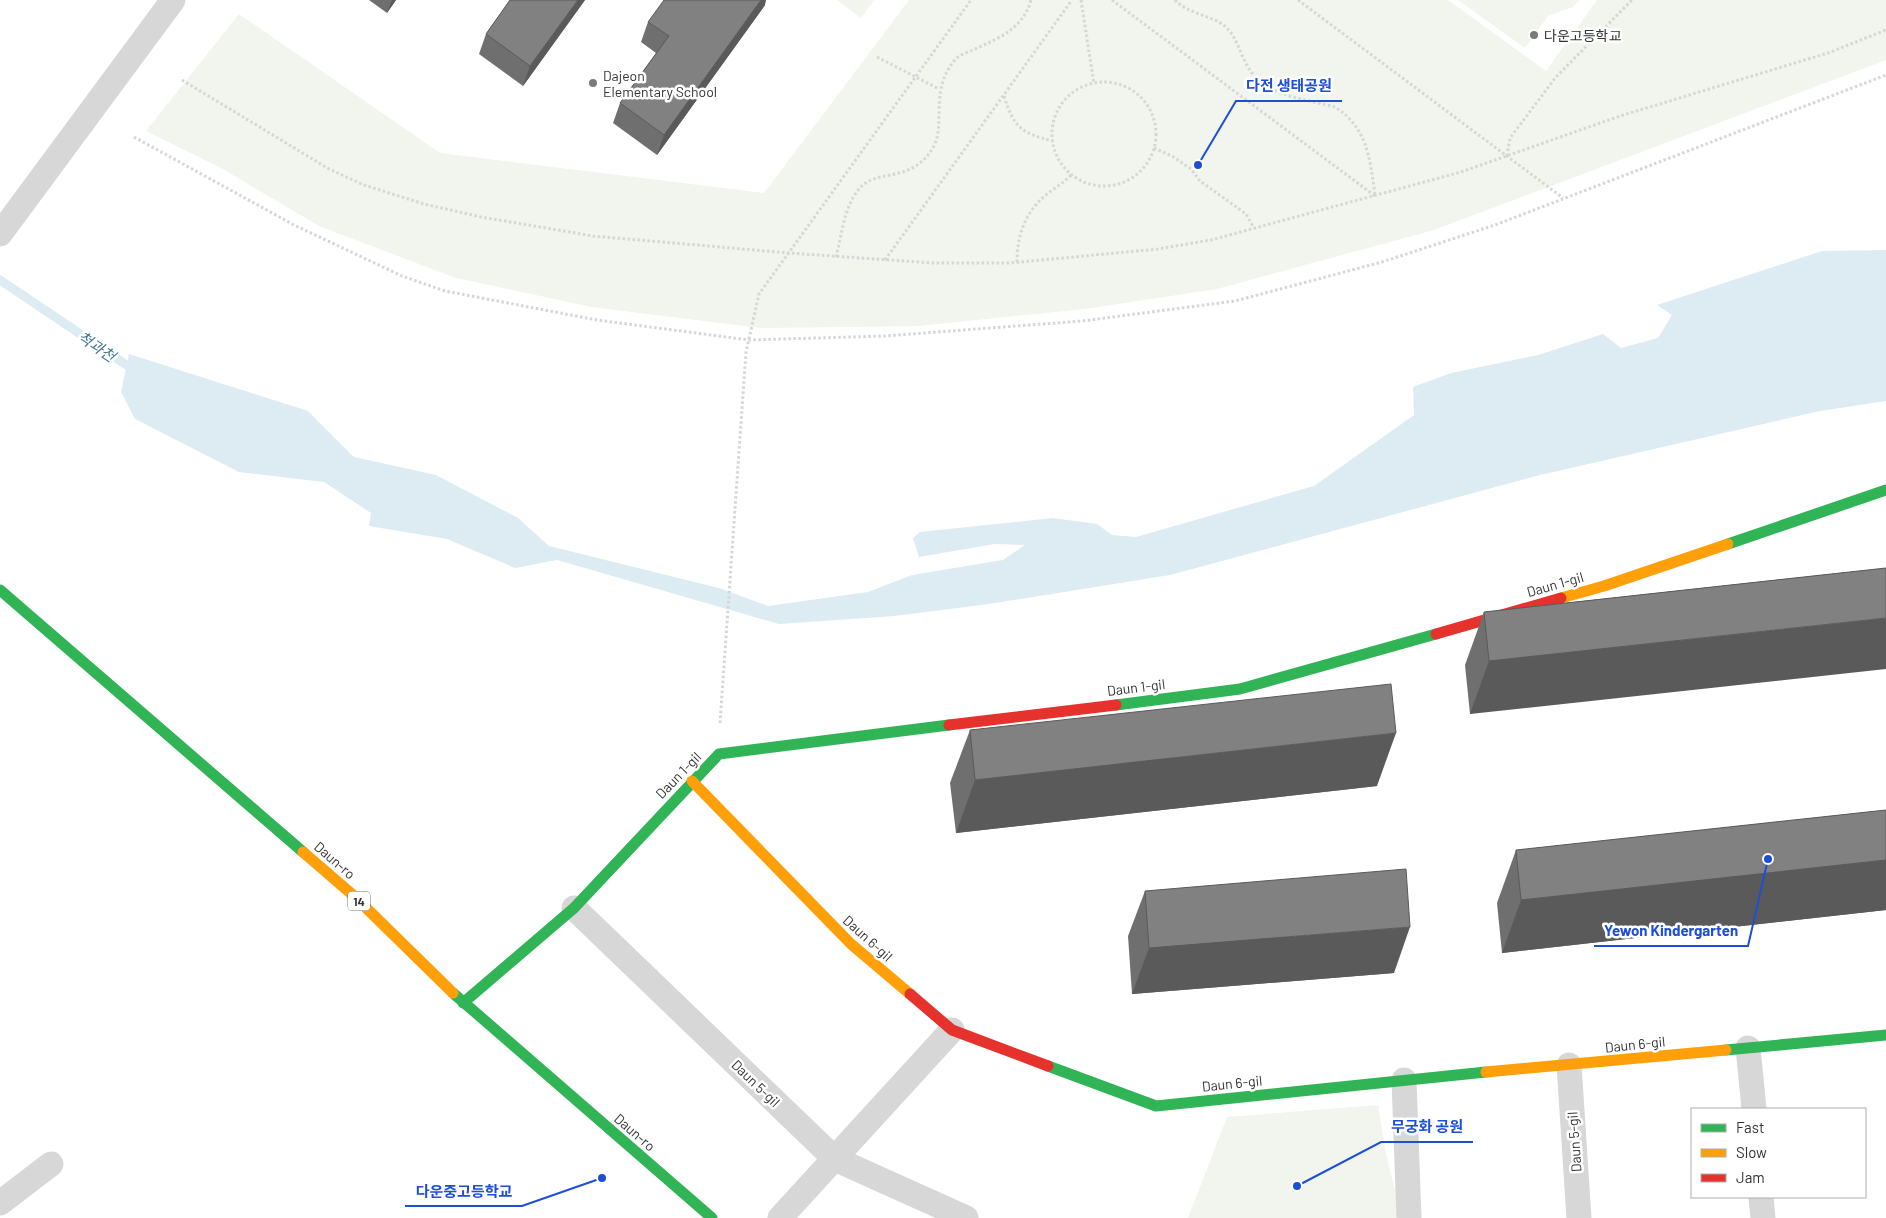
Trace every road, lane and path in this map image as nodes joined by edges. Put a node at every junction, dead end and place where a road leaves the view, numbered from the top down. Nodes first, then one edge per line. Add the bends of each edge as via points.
1 (173, 0) edge
2 (971, 0) edge
3 (1031, 0) edge
4 (1072, 0) edge
5 (1081, 0) edge
6 (1112, 0) edge
7 (1175, 0) edge
8 (1298, 0) edge
9 (1632, 0) edge
10 (1886, 30) edge
11 (877, 57) dead end
12 (1886, 75) edge
13 (916, 77) junction
14 (182, 80) dead end
15 (1094, 84) junction
16 (939, 89) junction
17 (1004, 95) junction
18 (134, 138) dead end
19 (1053, 141) junction
20 (1154, 148) junction
21 (1507, 156) junction
22 (1071, 176) junction
23 (1375, 196) junction
24 (1564, 198) junction
25 (1254, 228) junction
26 (0, 234) edge
27 (789, 254) junction
28 (836, 257) junction
29 (885, 260) junction
30 (1016, 262) junction
31 (749, 340) junction
32 (1886, 490) edge
33 (0, 590) edge
34 (721, 705) dead end
35 (692, 782) junction
36 (574, 908) junction
37 (463, 1003) junction
38 (952, 1030) junction
39 (1886, 1034) edge
40 (1748, 1048) junction
41 (1569, 1065) junction
42 (1404, 1080) junction
43 (1754, 1108) edge
44 (835, 1159) junction
45 (51, 1164) dead end
46 (1761, 1198) edge
47 (0, 1203) edge
48 (712, 1218) edge
49 (780, 1218) edge
50 (966, 1218) edge
51 (1409, 1218) edge
52 (1580, 1218) edge
53 (1763, 1218) edge

1 - 26 street
2 - 13 path
3 - 16 path via 1015,29 955,59
4 - 17 path
5 - 15 path
6 - 23 path
7 - 23 path via 1231,32 1250,70 1276,92 1335,107 1345,115 1366,143
8 - 21 path
9 - 21 path via 1556,76 1510,138
10 - 21 path via 1828,53 1656,105
11 - 13 path
12 - 24 path
13 - 16 path
13 - 27 path
14 - 27 path via 328,169 364,185 424,204 593,236
15 - 19 path via 1083,86 1068,96 1058,110
15 - 20 path via 1118,84 1134,91 1147,104 1155,127
16 - 28 path via 937,138 933,149 908,172 871,180 860,187 846,215
17 - 19 path via 1018,128 1030,136
17 - 29 path
18 - 31 path via 294,225 402,276 446,291 597,320
19 - 22 path via 1060,161
20 - 22 path via 1145,166 1132,178 1117,184 1101,186
20 - 25 path via 1191,169 1200,181 1246,214
21 - 23 path
21 - 24 path
22 - 30 path via 1031,211 1017,241
23 - 25 path
24 - 31 path via 1495,225 1382,262 1235,300 1082,321 885,336
25 - 30 path via 1211,240 1158,249
27 - 28 path
27 - 31 path via 759,294
28 - 29 path
29 - 30 path via 933,264
31 - 34 path
32 - 35 street, Daun 1-gil via 1604,586 1240,689 719,754
33 - 37 street, Daun-ro / 14 via 354,896
35 - 36 street, Daun 1-gil
35 - 38 street, Daun 6-gil via 851,944
36 - 37 street, Daun 1-gil
36 - 44 street, Daun 5-gil
37 - 48 street, Daun-ro / 14
38 - 42 street, Daun 6-gil via 1156,1106
38 - 44 street
39 - 40 street, Daun 6-gil
40 - 41 street, Daun 6-gil
40 - 43 street
41 - 42 street, Daun 6-gil
41 - 52 street, Daun 5-gil
42 - 51 street
44 - 49 street
44 - 50 street, Daun 5-gil
45 - 47 street
46 - 53 street

